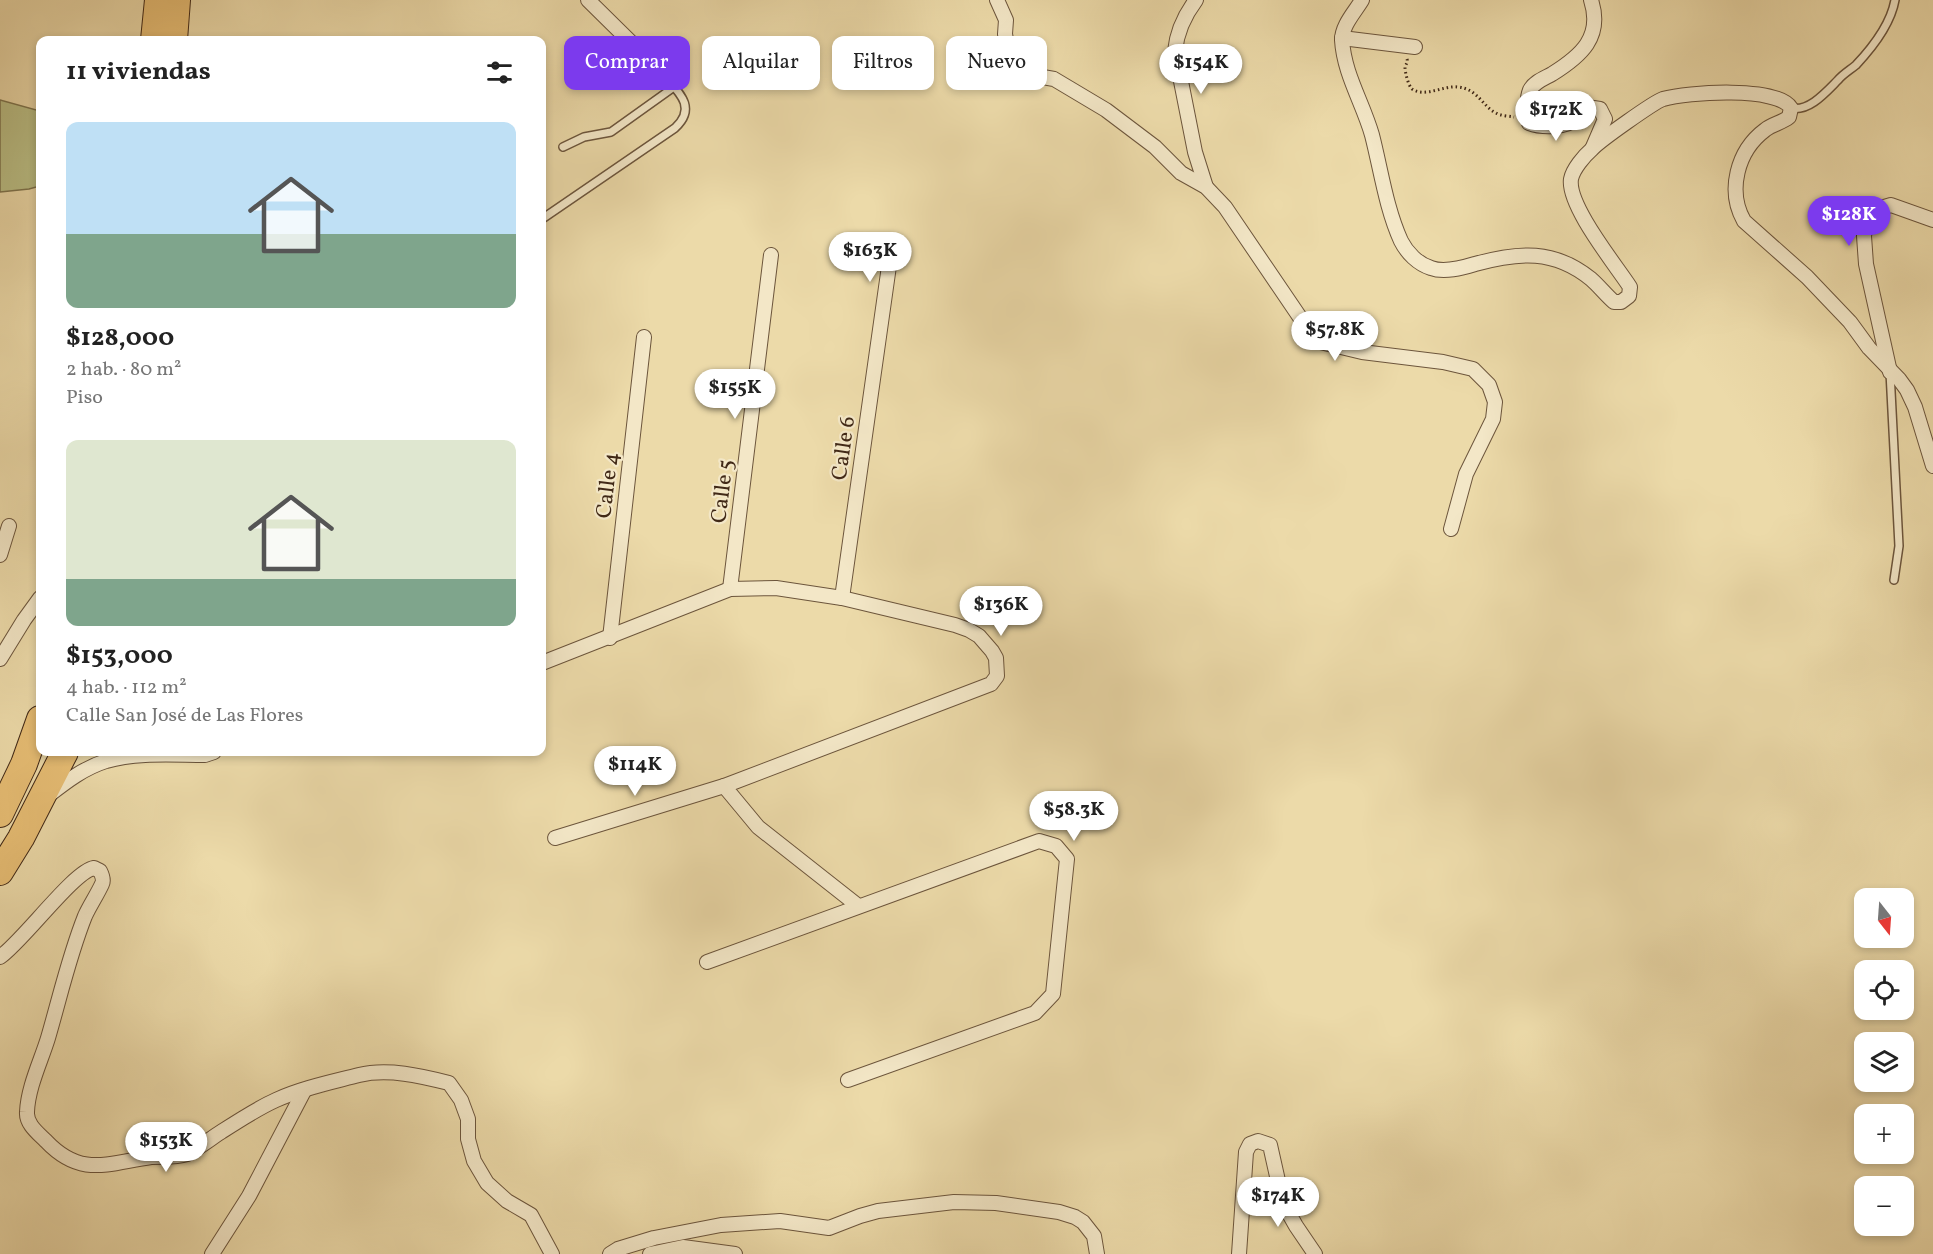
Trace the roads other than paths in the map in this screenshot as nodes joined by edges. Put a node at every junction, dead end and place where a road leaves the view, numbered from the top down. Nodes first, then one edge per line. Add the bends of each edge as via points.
1 (158, 0) edge
2 (177, 0) edge
3 (588, 0) edge
4 (1196, 0) edge
5 (1362, 0) edge
6 (1591, 0) edge
7 (1894, 0) edge
8 (1000, 2) edge
9 (154, 36) edge
10 (174, 36) edge
11 (625, 36) edge
12 (1342, 38) junction
13 (1409, 47) road end
14 (670, 90) edge
15 (676, 90) edge
16 (1791, 108) junction
17 (563, 147) dead end
18 (1593, 147) junction
19 (1206, 187) junction
20 (546, 216) edge
21 (1933, 219) edge
22 (771, 255) dead end
23 (889, 266) dead end
24 (644, 337) dead end
25 (1890, 372) junction
26 (1933, 466) edge
27 (9, 526) dead end
28 (1451, 529) dead end
29 (0, 555) edge
30 (1894, 580) dead end
31 (730, 589) junction
32 (842, 598) junction
33 (36, 604) edge
34 (610, 638) junction
35 (0, 659) edge
36 (546, 662) edge
37 (36, 730) edge
38 (63, 756) edge
39 (135, 756) edge
40 (24, 764) junction
41 (724, 786) junction
42 (0, 790) edge
43 (40, 801) junction
44 (0, 814) edge
45 (555, 838) dead end
46 (0, 872) edge
47 (857, 905) junction
48 (0, 957) edge
49 (707, 962) dead end
50 (848, 1080) dead end
51 (304, 1091) junction
52 (212, 1254) edge
53 (552, 1254) edge
54 (610, 1254) edge
55 (650, 1254) edge
56 (735, 1254) edge
57 (1097, 1254) edge
58 (1239, 1254) edge
59 (1315, 1254) edge

1 - 9 highway
2 - 10 highway
3 - 11 street
4 - 19 street via 1181,23 1175,51
5 - 12 street via 1344,27
6 - 18 street via 1595,16 1593,34 1576,57 1532,87 1528,103 1529,123 1535,126 1557,126 1572,121 1587,107 1600,109 1605,119
7 - 16 lane via 1876,40 1855,65 1803,109
8 - 19 street via 1006,20 1006,41 1021,63 1037,76 1054,79 1106,110 1155,147 1181,173
12 - 13 street
12 - 18 street via 1346,65 1371,133 1402,242 1416,260 1432,269 1457,269 1518,254 1546,257 1577,269 1614,302 1629,296 1630,287 1583,217 1573,195 1571,179
14 - 17 lane via 611,132 584,136
15 - 20 lane via 686,106 684,120
16 - 18 street via 1781,99 1739,92 1701,92 1661,100
16 - 25 street via 1789,117 1764,130 1742,156 1735,194 1740,214 1850,322
19 - 28 street via 1225,207 1316,341 1473,369 1489,385 1495,402 1494,419 1466,474
21 - 25 street via 1891,205 1874,210 1866,222 1866,264
22 - 31 street, Calle 5
23 - 32 street, Calle 6
24 - 34 street, Calle 4
25 - 26 street via 1911,398
25 - 30 lane via 1899,546
27 - 29 street
31 - 32 street via 776,588
31 - 34 street
32 - 41 street via 969,630 992,651 997,676 982,688
33 - 35 street
34 - 36 street
37 - 40 highway
38 - 43 highway
39 - 43 street via 108,761 75,776
40 - 42 highway
40 - 44 highway
41 - 45 street
41 - 47 street via 758,827
43 - 46 highway
47 - 49 street
47 - 50 street via 1039,841 1056,846 1067,858 1053,994 1035,1013
48 - 51 street via 82,873 94,868 100,871 102,884 76,939 27,1109 27,1119 34,1129 71,1161 92,1166 187,1154 276,1100
51 - 52 street via 249,1196
51 - 53 street via 362,1074 387,1072 449,1083 461,1100 474,1161 487,1183 531,1215
54 - 57 street via 654,1238 721,1225 780,1221 830,1228 878,1212 954,1203 996,1203 1075,1217 1094,1236
55 - 56 street via 683,1247
58 - 59 street via 1246,1152 1250,1144 1258,1141 1271,1148 1283,1203

